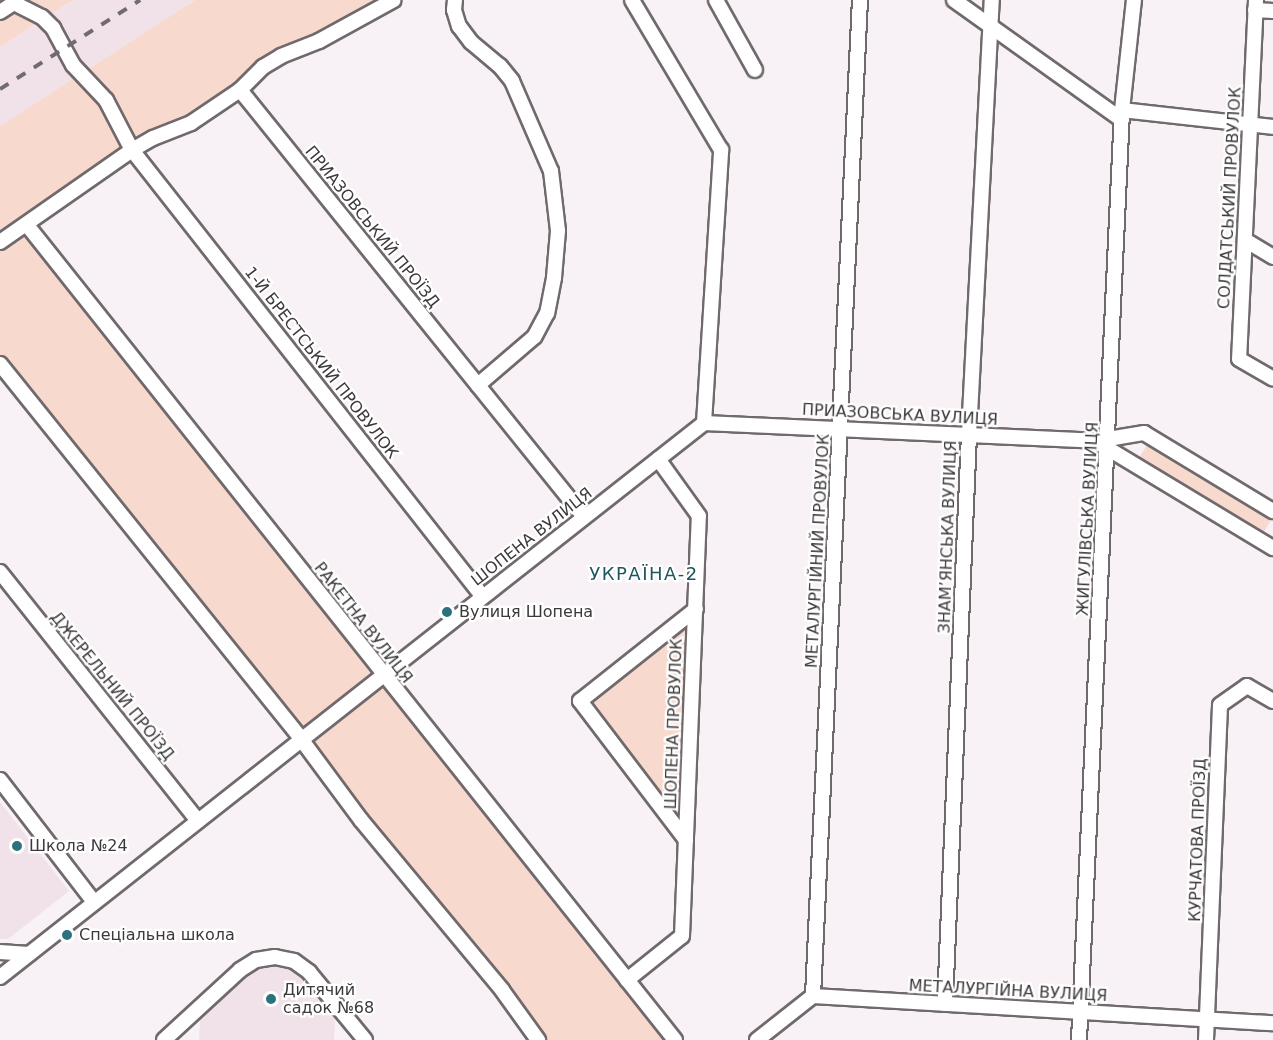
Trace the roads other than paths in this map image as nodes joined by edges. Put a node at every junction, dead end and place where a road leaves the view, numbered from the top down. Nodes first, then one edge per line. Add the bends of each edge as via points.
1 (394, 0) edge
2 (455, 0) edge
3 (632, 0) edge
4 (716, 0) edge
5 (860, 0) edge
6 (954, 0) edge
7 (992, 0) edge
8 (1134, 0) edge
9 (1255, 5) edge
10 (1273, 11) edge
11 (0, 12) edge
12 (990, 26) junction
13 (755, 70) dead end
14 (240, 90) junction
15 (1122, 115) junction
16 (1250, 126) junction
17 (1273, 127) edge
18 (132, 150) junction
19 (27, 225) junction
20 (1245, 240) junction
21 (0, 242) edge
22 (1273, 257) edge
23 (0, 364) edge
24 (1273, 379) edge
25 (478, 385) junction
26 (704, 423) junction
27 (840, 429) junction
28 (1144, 433) junction
29 (969, 434) junction
30 (1104, 442) junction
31 (658, 459) junction
32 (1128, 460) junction
33 (1273, 511) edge
34 (584, 517) junction
35 (1273, 548) edge
36 (0, 572) edge
37 (483, 597) junction
38 (696, 609) junction
39 (384, 675) junction
40 (1273, 701) edge
41 (301, 740) junction
42 (0, 780) edge
43 (198, 821) junction
44 (686, 840) junction
45 (94, 902) junction
46 (0, 952) edge
47 (29, 954) junction
48 (0, 976) edge
49 (627, 980) junction
50 (813, 996) junction
51 (945, 1004) junction
52 (1080, 1012) junction
53 (1207, 1019) junction
54 (1273, 1023) edge
55 (164, 1040) edge
56 (364, 1040) edge
57 (538, 1040) edge
58 (675, 1040) edge
59 (757, 1040) edge
60 (1079, 1040) edge
61 (1206, 1040) edge

1 - 14 street via 319,41 281,56 263,67
2 - 25 street via 459,26 512,81 551,171 558,231 547,313 534,338
3 - 26 street via 721,150
4 - 13 street
5 - 27 street, МЕТАЛУРГІЙНИЙ ПРОВУЛОК
6 - 12 street
7 - 12 street, ЗНАМ’ЯНСЬКА ВУЛИЦЯ
8 - 15 street, ЖИГУЛІВСЬКА ВУЛИЦЯ
9 - 10 street
9 - 16 street, СОЛДАТСЬКИЙ ПРОВУЛОК
11 - 18 street, 1-Й БРЕСТСЬКИЙ ПРОВУЛОК via 14,3 42,17 53,28 73,65 106,100
12 - 15 street
12 - 29 street, ЗНАМ’ЯНСЬКА ВУЛИЦЯ
14 - 18 street via 191,123
14 - 25 street, ПРИАЗОВСЬКИЙ ПРОЇЗД
15 - 16 street
15 - 30 street, ЖИГУЛІВСЬКА ВУЛИЦЯ
16 - 17 street
16 - 20 street, СОЛДАТСЬКИЙ ПРОВУЛОК
18 - 19 street
18 - 37 street, 1-Й БРЕСТСЬКИЙ ПРОВУЛОК
19 - 21 street
19 - 39 street, РАКЕТНА ВУЛИЦЯ
20 - 22 street
20 - 24 street, СОЛДАТСЬКИЙ ПРОВУЛОК via 1239,359
23 - 41 street
25 - 34 street, ПРИАЗОВСЬКИЙ ПРОЇЗД
26 - 27 street, ПРИАЗОВСЬКА ВУЛИЦЯ
26 - 31 street, ШОПЕНА ВУЛИЦЯ
27 - 29 street, ПРИАЗОВСЬКА ВУЛИЦЯ
27 - 50 street, МЕТАЛУРГІЙНИЙ ПРОВУЛОК
28 - 30 street, ПРИАЗОВСЬКА ВУЛИЦЯ
28 - 32 street via 1134,442
28 - 33 street
29 - 30 street, ПРИАЗОВСЬКА ВУЛИЦЯ
29 - 51 street, ЗНАМ’ЯНСЬКА ВУЛИЦЯ
30 - 32 street
30 - 52 street, ЖИГУЛІВСЬКА ВУЛИЦЯ
31 - 34 street, ШОПЕНА ВУЛИЦЯ
31 - 38 street, ШОПЕНА ПРОВУЛОК via 699,516
32 - 35 street
34 - 37 street, ШОПЕНА ВУЛИЦЯ
36 - 43 street, ДЖЕРЕЛЬНИЙ ПРОЇЗД
37 - 39 street, ШОПЕНА ВУЛИЦЯ
38 - 44 street, ШОПЕНА ПРОВУЛОК
38 - 44 street, ШОПЕНА ПРОВУЛОК via 580,701
39 - 41 street, ШОПЕНА ВУЛИЦЯ
39 - 49 street, РАКЕТНА ВУЛИЦЯ
40 - 53 street, КУРЧАТОВА ПРОЇЗД via 1247,686 1220,705
41 - 43 street, ШОПЕНА ВУЛИЦЯ
41 - 57 street
42 - 45 street
43 - 45 street, ШОПЕНА ВУЛИЦЯ
44 - 49 street, ШОПЕНА ПРОВУЛОК via 682,936
45 - 47 street, ШОПЕНА ВУЛИЦЯ
46 - 47 street
47 - 48 street, ШОПЕНА ВУЛИЦЯ
49 - 58 street, РАКЕТНА ВУЛИЦЯ
50 - 51 street, МЕТАЛУРГІЙНА ВУЛИЦЯ
50 - 59 street
51 - 52 street, МЕТАЛУРГІЙНА ВУЛИЦЯ
52 - 53 street, МЕТАЛУРГІЙНА ВУЛИЦЯ
52 - 60 street, ЖИГУЛІВСЬКА ВУЛИЦЯ
53 - 54 street, МЕТАЛУРГІЙНА ВУЛИЦЯ
53 - 61 street, КУРЧАТОВА ПРОЇЗД
55 - 56 street via 240,970 256,960 275,957 294,961 309,972

